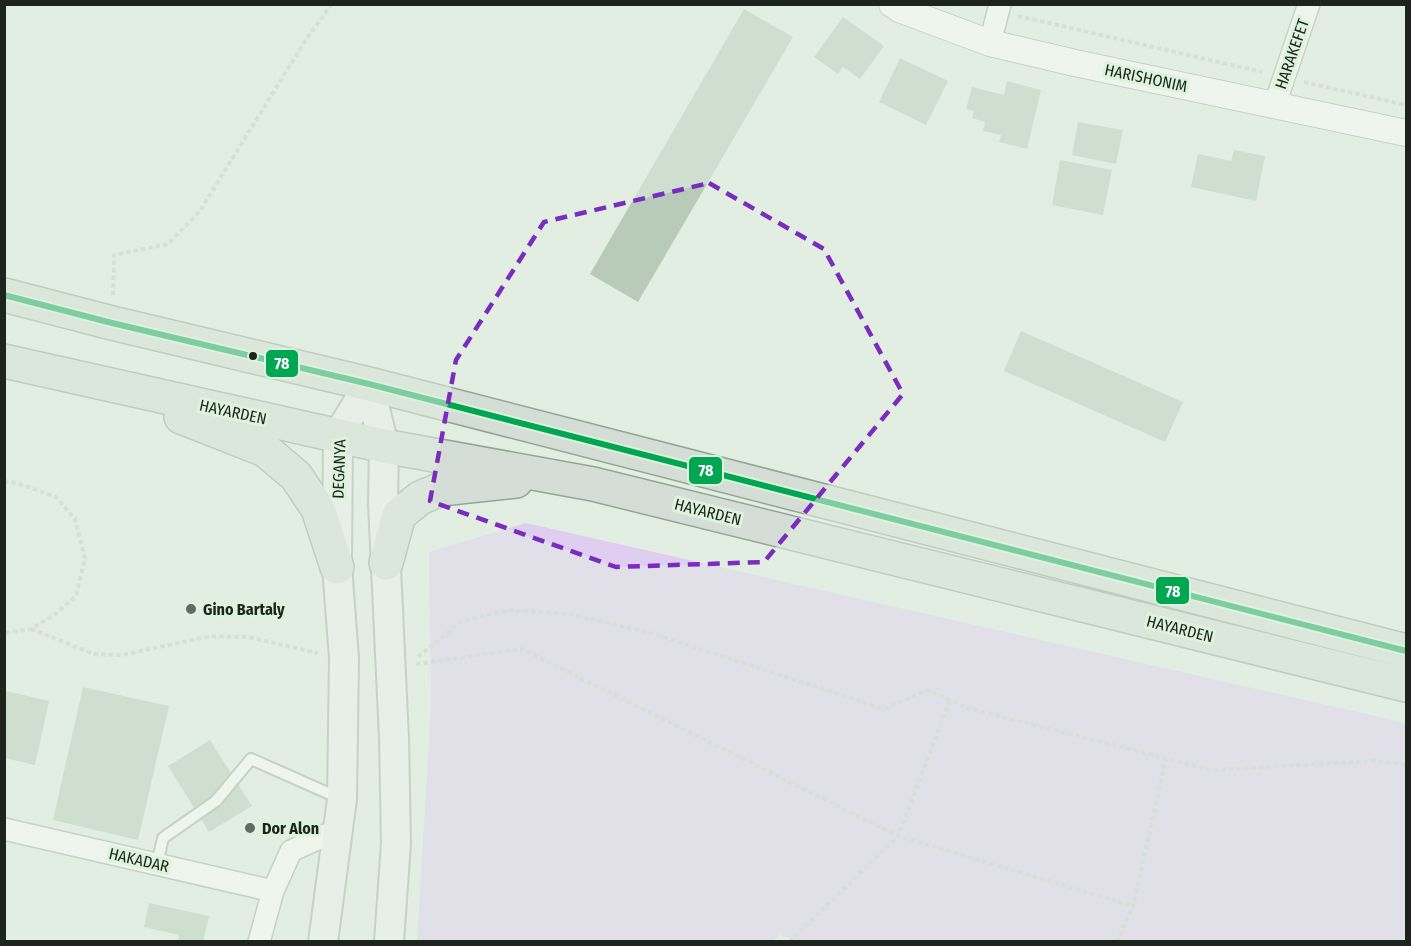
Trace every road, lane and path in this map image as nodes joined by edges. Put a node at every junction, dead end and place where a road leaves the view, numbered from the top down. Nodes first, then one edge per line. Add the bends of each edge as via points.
1 (332, 4) edge
2 (892, 4) edge
3 (1309, 4) edge
4 (999, 8) edge
5 (990, 43) junction
6 (1285, 77) junction
7 (1275, 104) junction
8 (1407, 105) edge
9 (1407, 134) edge
10 (4, 295) edge
11 (112, 324) junction
12 (4, 361) edge
13 (55, 373) junction
14 (369, 384) junction
15 (338, 435) junction
16 (384, 446) junction
17 (552, 477) junction
18 (4, 481) edge
19 (386, 563) junction
20 (337, 567) junction
21 (31, 629) junction
22 (4, 633) edge
23 (1407, 651) edge
24 (344, 658) junction
25 (403, 660) junction
26 (1407, 685) edge
27 (950, 700) junction
28 (1166, 759) junction
29 (1407, 766) edge
30 (342, 799) junction
31 (4, 829) edge
32 (339, 829) junction
33 (897, 836) junction
34 (157, 864) junction
35 (273, 891) junction
36 (1133, 906) junction
37 (259, 942) edge
38 (322, 942) edge
39 (389, 942) edge
40 (789, 942) edge
41 (1117, 942) edge

1 - 11 path via 200,211 168,244 114,255
2 - 5 street, HARISHONIM
3 - 6 street, HARAKEFET
4 - 5 street
4 - 6 path
5 - 7 street, HARISHONIM
6 - 7 street, HARAKEFET
6 - 8 path
7 - 9 street, HARISHONIM
10 - 11 highway
11 - 14 highway
12 - 13 highway, HAYARDEN
13 - 15 highway, HAYARDEN
13 - 20 highway via 265,450 296,476 318,509
14 - 15 main road, DEGANYA
14 - 16 main road
14 - 23 highway
15 - 16 highway, HAYARDEN
15 - 20 main road, DEGANYA
16 - 17 highway, HAYARDEN
16 - 19 main road
17 - 19 highway via 441,489 420,498 399,515
17 - 26 highway, HAYARDEN
18 - 21 path via 56,496 75,519 84,558 76,596
19 - 25 main road
20 - 24 main road, DEGANYA
21 - 22 path
21 - 24 path via 94,654 122,655 211,636 248,637
24 - 30 main road, DEGANYA
25 - 27 path via 418,656 462,621 508,610 568,614 648,632 884,709 928,690
25 - 33 path via 522,649
25 - 39 main road via 394,739 396,843
27 - 28 path via 967,708
27 - 33 path
28 - 29 path via 1212,770 1375,761
28 - 36 path
30 - 32 main road, DEGANYA
30 - 34 lane via 251,759 216,801 164,838
31 - 34 street, HAKADAR
32 - 35 street via 291,851
32 - 38 main road, DEGANYA
33 - 36 path
33 - 40 path
34 - 35 street, HAKADAR
35 - 37 street
36 - 41 path

